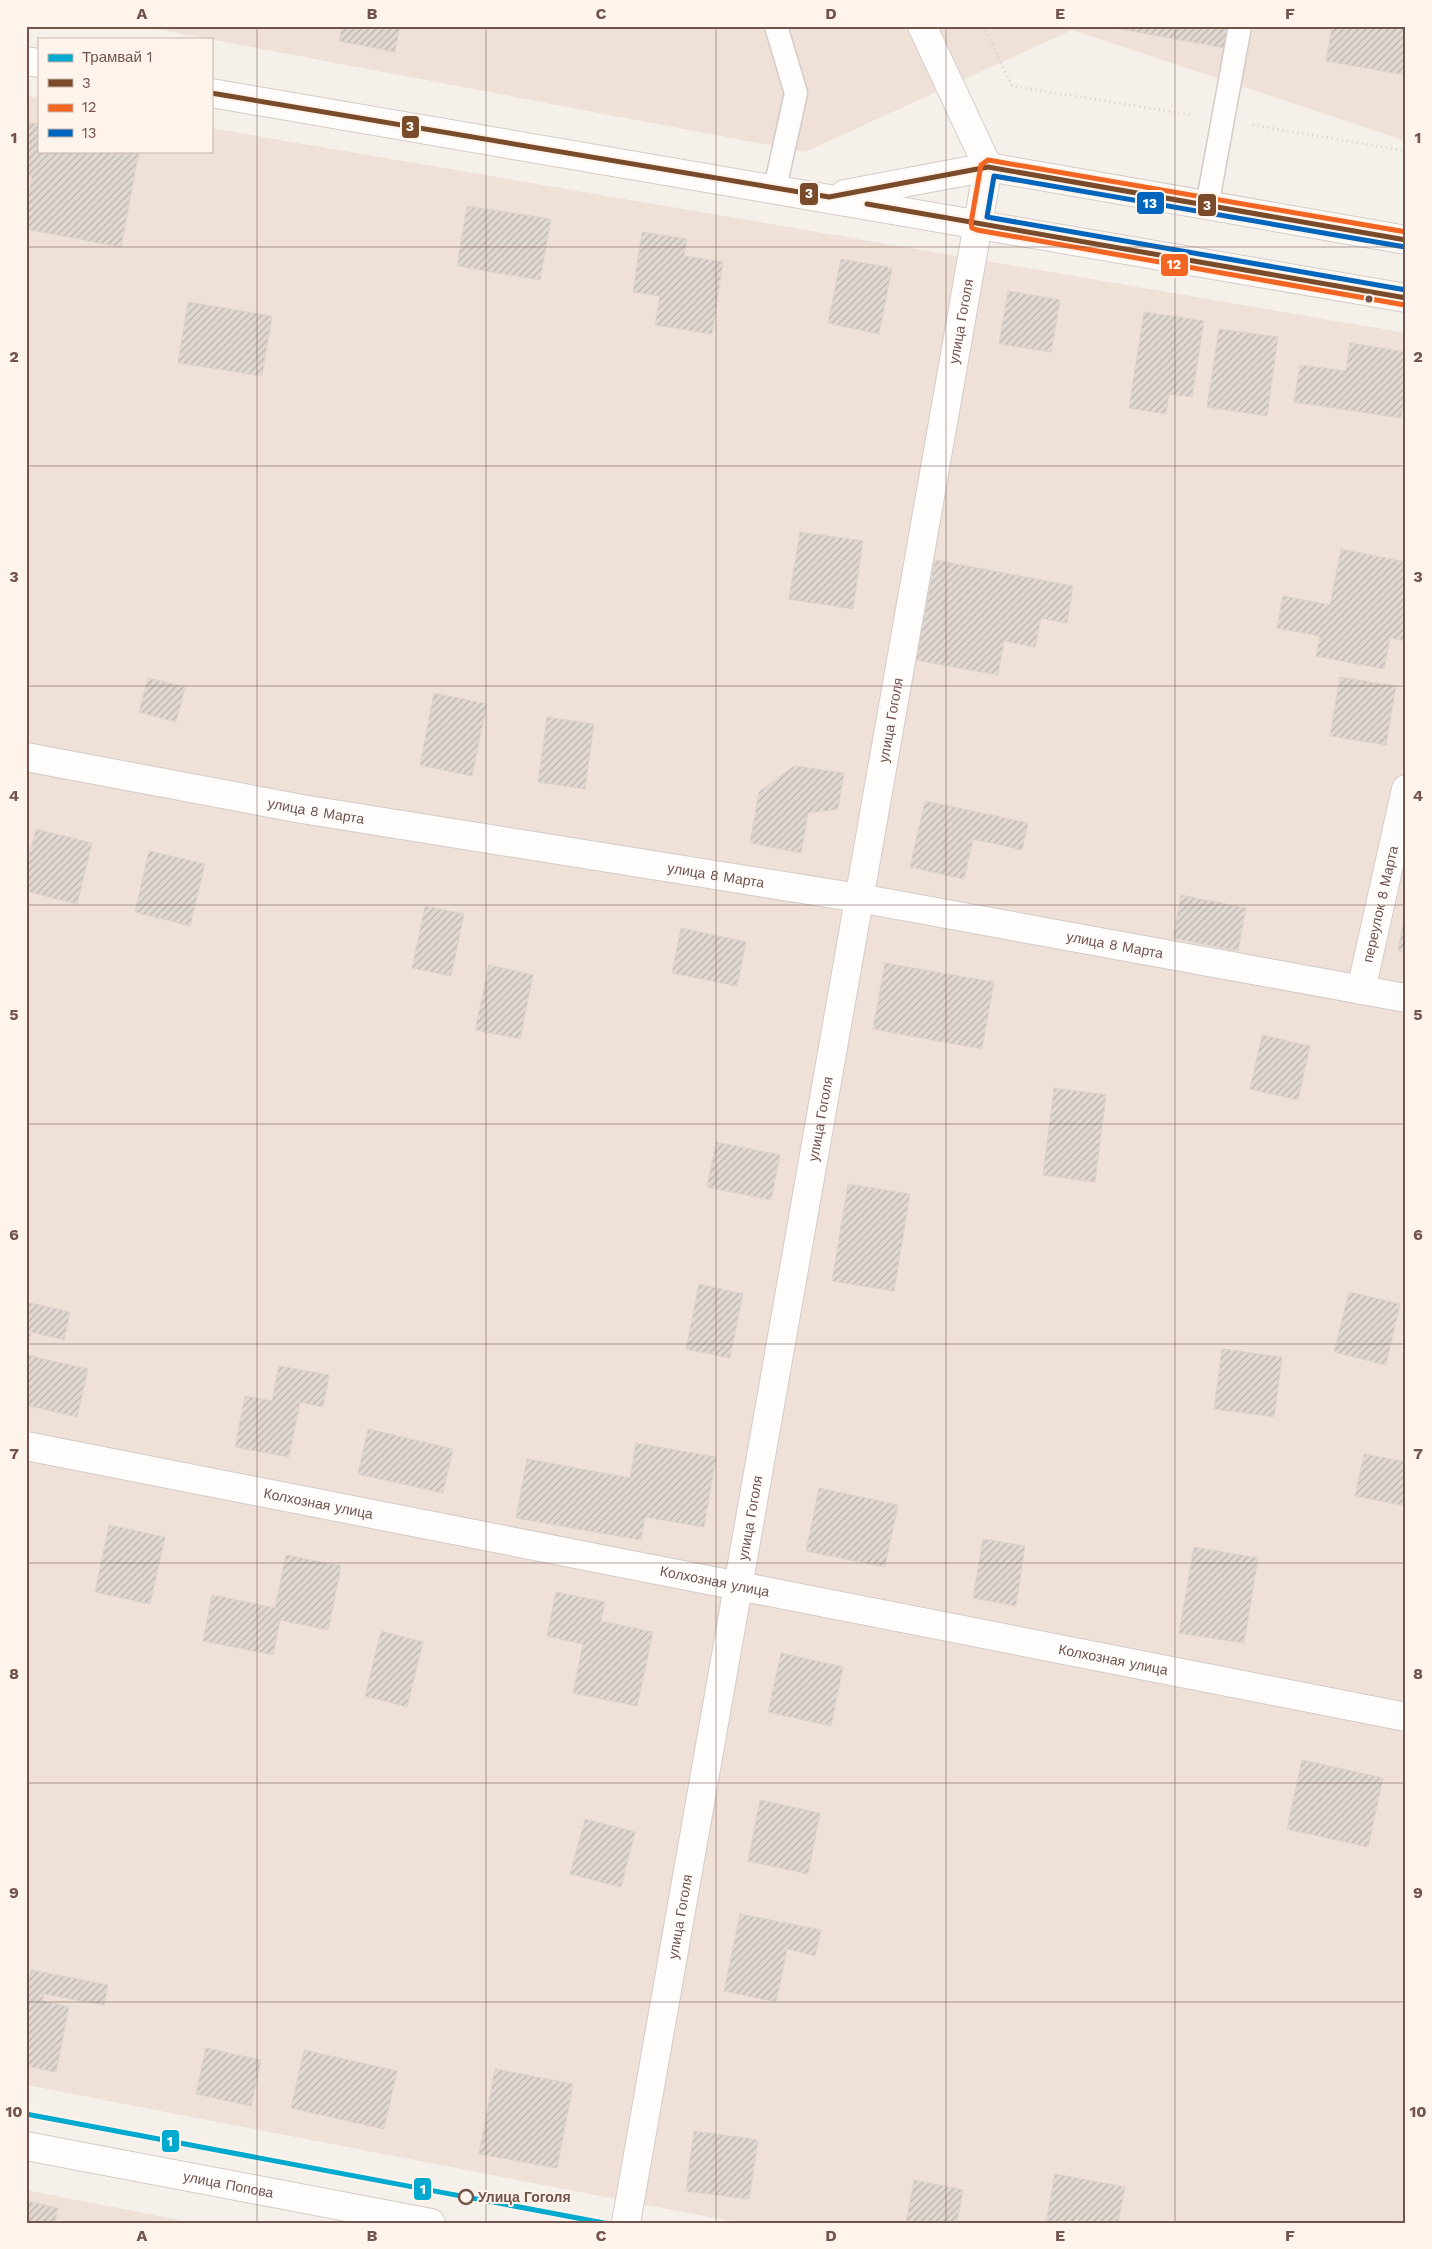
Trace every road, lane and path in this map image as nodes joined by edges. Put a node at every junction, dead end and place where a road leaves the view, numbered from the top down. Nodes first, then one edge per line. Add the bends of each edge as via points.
1 (776, 26) edge
2 (922, 26) edge
3 (984, 26) edge
4 (1240, 26) edge
5 (212, 93) edge
6 (1223, 120) junction
7 (1406, 151) edge
8 (988, 167) junction
9 (775, 188) junction
10 (829, 197) junction
11 (1207, 206) junction
12 (978, 223) junction
13 (1406, 240) edge
14 (1406, 298) edge
15 (26, 757) edge
16 (1406, 789) edge
17 (859, 898) junction
18 (1361, 990) junction
19 (1406, 998) edge
20 (26, 1446) edge
21 (738, 1585) junction
22 (1406, 1716) edge
23 (26, 2146) edge
24 (430, 2223) edge
25 (626, 2223) edge

1 - 9 lane via 796,93
2 - 8 street
3 - 6 path via 1012,86
4 - 6 lane
5 - 9 street
6 - 7 path
6 - 11 lane
8 - 10 street
8 - 11 street
8 - 12 street, улица Гоголя
9 - 10 street
10 - 12 street
11 - 13 street
12 - 14 street
12 - 17 street, улица Гоголя
15 - 17 street, улица 8 Марта via 302,809
16 - 18 street, переулок 8 Марта
17 - 18 street, улица 8 Марта
17 - 21 street, улица Гоголя
18 - 19 street, улица 8 Марта
20 - 21 street, Колхозная улица
21 - 22 street, Колхозная улица
21 - 25 street, улица Гоголя
23 - 24 street, улица Попова

